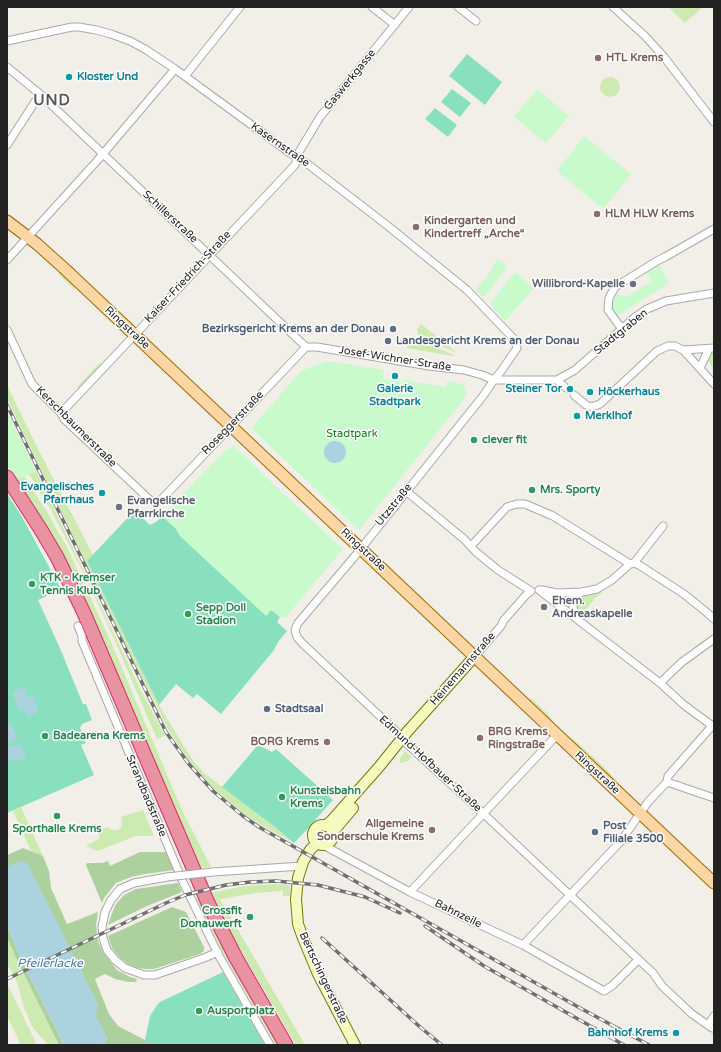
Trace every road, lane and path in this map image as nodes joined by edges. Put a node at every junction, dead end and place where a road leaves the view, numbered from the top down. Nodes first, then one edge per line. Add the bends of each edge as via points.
1 (240, 7) edge
2 (372, 7) edge
3 (409, 7) edge
4 (458, 7) edge
5 (613, 7) edge
6 (476, 21) dead end
7 (395, 25) junction
8 (7, 41) edge
9 (7, 67) edge
10 (175, 69) junction
11 (185, 76) junction
12 (40, 94) junction
13 (714, 122) edge
14 (7, 145) edge
15 (103, 154) junction
16 (297, 157) junction
17 (7, 221) edge
18 (714, 229) edge
19 (28, 237) junction
20 (209, 255) junction
21 (7, 260) edge
22 (714, 293) edge
23 (622, 329) junction
24 (7, 330) edge
25 (134, 335) junction
26 (516, 344) joint
27 (306, 347) junction
28 (711, 348) edge
29 (683, 350) junction
30 (700, 368) junction
31 (494, 380) junction
32 (558, 380) junction
33 (714, 384) edge
34 (566, 388) dead end
35 (574, 395) dead end
36 (61, 413) junction
37 (231, 426) junction
38 (7, 477) edge
39 (406, 491) junction
40 (161, 500) joint
41 (663, 526) dead end
42 (471, 546) junction
43 (360, 548) junction
44 (632, 564) junction
45 (535, 590) junction
46 (582, 592) junction
47 (575, 617) junction
48 (714, 619) edge
49 (78, 626) dead end
50 (295, 630) joint
51 (714, 640) edge
52 (475, 656) junction
53 (660, 683) junction
54 (713, 727) edge
55 (554, 738) junction
56 (402, 739) junction
57 (667, 782) junction
58 (714, 798) edge
59 (483, 814) junction
60 (641, 814) junction
61 (329, 829) junction
62 (320, 844) junction
63 (302, 866) junction
64 (714, 883) edge
65 (410, 892) junction
66 (570, 894) junction
67 (523, 945) junction
68 (218, 952) junction
69 (638, 960) junction
70 (714, 1016) edge
71 (270, 1045) edge
72 (286, 1045) edge
73 (354, 1045) edge

1 - 11 street
2 - 7 street
3 - 7 street, Gaswerkgasse
4 - 6 street
5 - 13 street via 664,56
7 - 16 street, Gaswerkgasse via 320,117
8 - 10 street, Kasernstraße via 72,27 87,28 130,41
9 - 12 street, Schillerstraße
10 - 11 street, Kasernstraße
10 - 15 street
11 - 16 street, Kasernstraße
12 - 14 street
12 - 15 street, Schillerstraße
15 - 19 street
15 - 20 street, Schillerstraße
16 - 20 street, Kaiser-Friedrich-Straße via 294,165
16 - 26 street, Kasernstraße via 467,290 512,336
17 - 19 main road, Ringstraße
18 - 23 street via 615,287 609,298 608,310
19 - 21 street
19 - 25 main road, Ringstraße
20 - 25 street, Kaiser-Friedrich-Straße
20 - 27 street, Schillerstraße
22 - 23 street, Stadtgraben via 666,301 647,309
23 - 32 street, Stadtgraben via 575,370
24 - 36 street, Kerschbaumerstraße via 32,384
25 - 36 street, Kaiser-Friedrich-Straße
25 - 37 main road, Ringstraße
26 - 31 street, Utzstraße via 514,354
27 - 31 street, Josef-Wichner-Straße via 464,370
27 - 37 street, Roseggerstraße
28 - 29 street
28 - 30 street
29 - 30 street
29 - 35 street via 668,346 657,351 606,400 592,407 586,406
30 - 33 street
31 - 32 street
31 - 39 street, Utzstraße via 484,396
32 - 34 street
36 - 40 street, Kerschbaumerstraße via 64,419 145,495 152,501
37 - 40 street, Roseggerstraße
37 - 43 main road, Ringstraße
38 - 72 highway via 57,558 84,613 208,903
39 - 42 street
39 - 43 street, Utzstraße
41 - 44 street
42 - 44 street via 507,507 517,504 553,516
42 - 45 street via 498,570
43 - 50 street, Utzstraße
43 - 52 main road, Ringstraße
44 - 46 street via 608,583 597,589
44 - 48 street via 684,594
45 - 46 street via 557,593
45 - 47 street
45 - 52 street, Heinemannstraße via 522,600
46 - 47 street via 573,598
47 - 53 street
49 - 68 street, Strandbadstraße via 170,855
50 - 56 street, Edmund-Hofbauer-Straße via 302,643
51 - 53 street via 682,662
52 - 55 main road, Ringstraße
52 - 56 street, Heinemannstraße
53 - 54 street
54 - 57 street via 671,773
55 - 59 street
55 - 60 main road, Ringstraße
56 - 59 street, Edmund-Hofbauer-Straße
56 - 61 street, Heinemannstraße via 380,776
57 - 58 street
57 - 60 street via 648,802
59 - 65 street
59 - 66 street, Edmund-Hofbauer-Straße
60 - 64 main road, Ringstraße
60 - 66 street via 622,841
61 - 62 street via 333,837 331,841
61 - 62 street via 318,827 315,830 313,837
62 - 63 street, Bertschingerstraße via 310,850
62 - 65 street, Bahnzeile
63 - 68 street, bridge via 213,872 134,883 120,889 110,900 105,912 102,927 108,950 125,968 144,975 155,974
63 - 73 street, Bertschingerstraße via 296,894 298,924 318,974
65 - 67 street, Bahnzeile
66 - 67 street
66 - 69 street, Edmund-Hofbauer-Straße
67 - 69 street, Bahnzeile via 604,991
68 - 71 street, Strandbadstraße
69 - 70 street, Edmund-Hofbauer-Straße via 692,1014 710,1027

